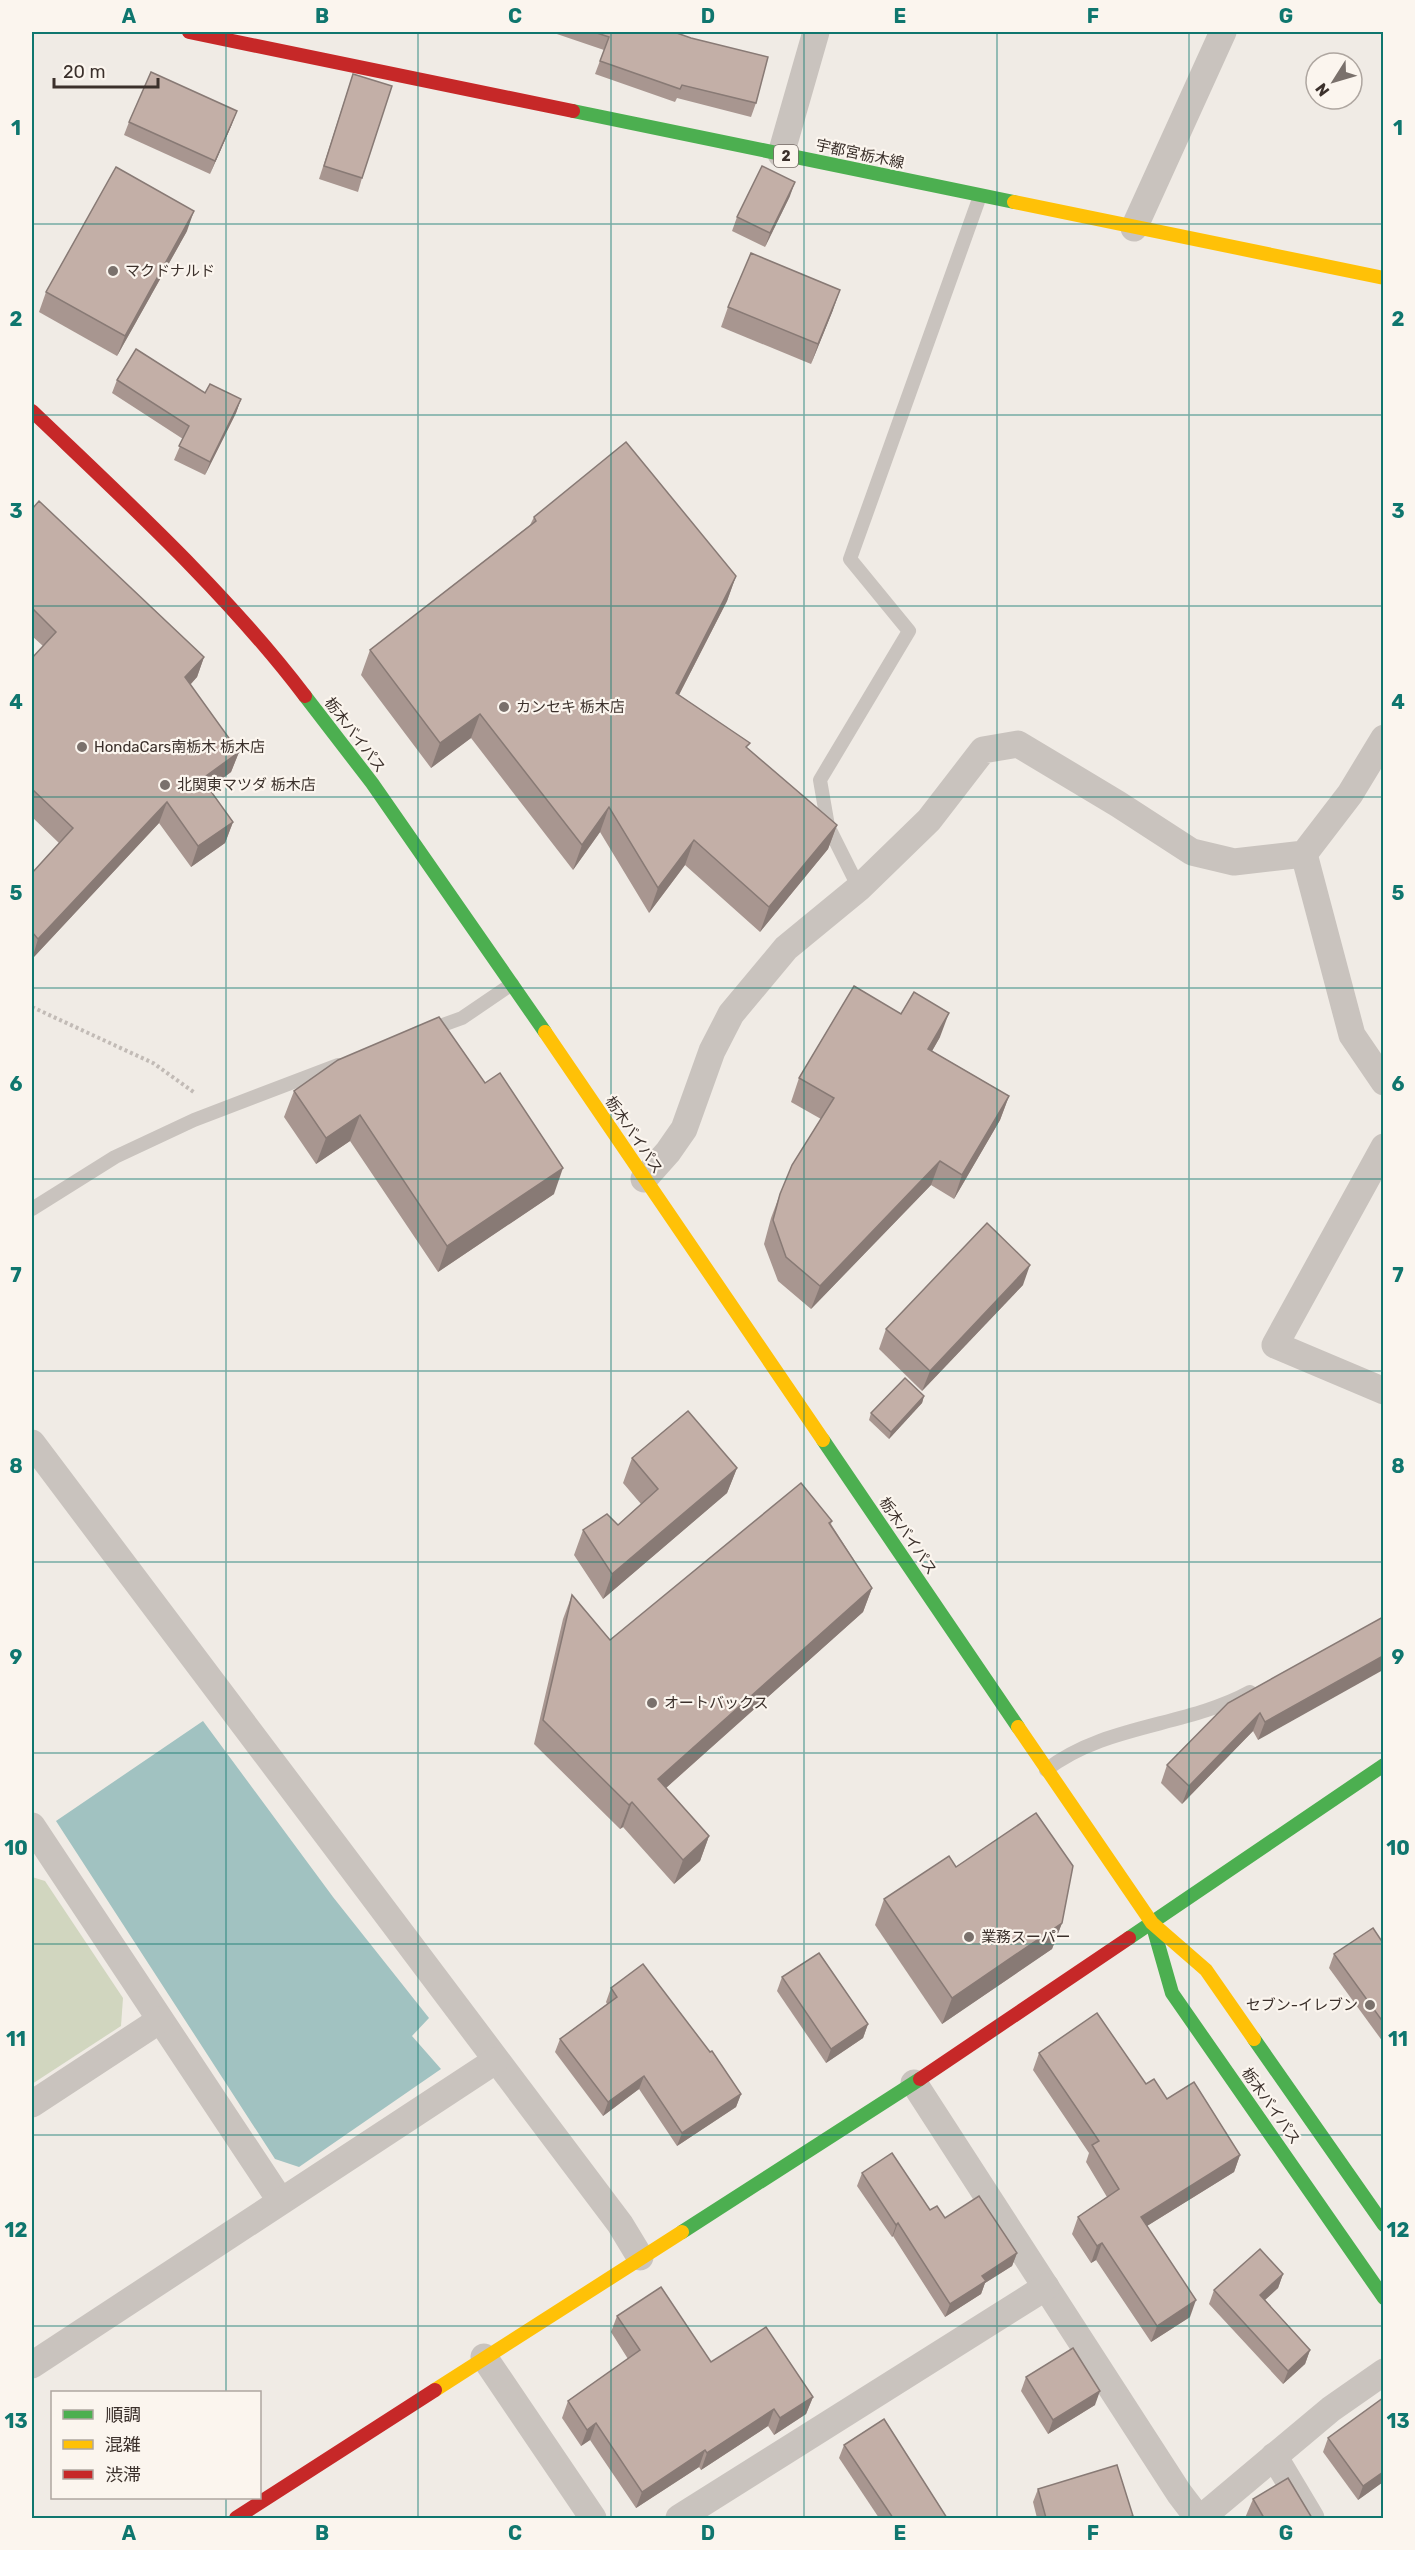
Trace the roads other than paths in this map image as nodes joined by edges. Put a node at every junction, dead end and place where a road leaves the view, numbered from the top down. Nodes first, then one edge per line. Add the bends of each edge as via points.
1 (189, 32) edge
2 (816, 32) edge
3 (1223, 32) edge
4 (781, 154) junction
5 (980, 196) junction
6 (1134, 228) junction
7 (1383, 278) edge
8 (32, 411) edge
9 (1383, 738) edge
10 (1304, 854) junction
11 (859, 888) junction
12 (512, 984) junction
13 (418, 1035) edge
14 (351, 1060) edge
15 (1383, 1082) edge
16 (1383, 1147) edge
17 (644, 1179) junction
18 (32, 1209) edge
19 (1383, 1391) edge
20 (32, 1443) edge
21 (1258, 1687) edge
22 (1383, 1765) edge
23 (1046, 1770) junction
24 (34, 1836) edge
25 (1152, 1923) junction
26 (160, 2020) junction
27 (495, 2061) junction
28 (914, 2083) junction
29 (32, 2103) edge
30 (280, 2200) junction
31 (1383, 2225) edge
32 (640, 2257) junction
33 (1046, 2287) junction
34 (1383, 2298) edge
35 (484, 2357) junction
36 (32, 2365) edge
37 (1383, 2372) edge
38 (1274, 2456) junction
39 (236, 2518) edge
40 (593, 2518) edge
41 (679, 2518) edge
42 (1199, 2518) edge
43 (1311, 2518) edge

1 - 4 main road, 宇都宮栃木線 / 2
2 - 4 street
3 - 6 street
4 - 5 main road, 宇都宮栃木線 / 2
5 - 6 main road, 宇都宮栃木線 / 2
5 - 11 lane via 850,559 909,632 820,780 828,826
6 - 7 main road, 宇都宮栃木線 / 2
8 - 12 main road, 栃木バイパス via 177,550 275,657 372,783
9 - 10 street via 1350,794
10 - 11 street via 1234,862 1192,852 1018,744 983,750 929,820
10 - 15 street via 1352,1035
11 - 17 street via 786,948 731,1014 712,1051 684,1129
12 - 13 lane via 462,1018
12 - 17 main road, 栃木バイパス
14 - 18 lane via 216,1112 115,1157
16 - 19 street via 1275,1345
17 - 23 main road, 栃木バイパス
20 - 27 street
21 - 23 lane via 1215,1708 1091,1743
22 - 25 main road
23 - 25 main road, 栃木バイパス
24 - 26 street
25 - 28 main road
25 - 31 main road, 栃木バイパス via 1206,1970
25 - 34 main road, 栃木バイパス via 1172,1993
26 - 29 street
26 - 30 street
27 - 30 street
27 - 32 street via 620,2224
28 - 32 main road
28 - 33 street
30 - 36 street
32 - 35 main road
33 - 41 street
33 - 42 street via 1172,2484
35 - 39 main road
35 - 40 street
37 - 38 street
38 - 42 street
38 - 43 street

